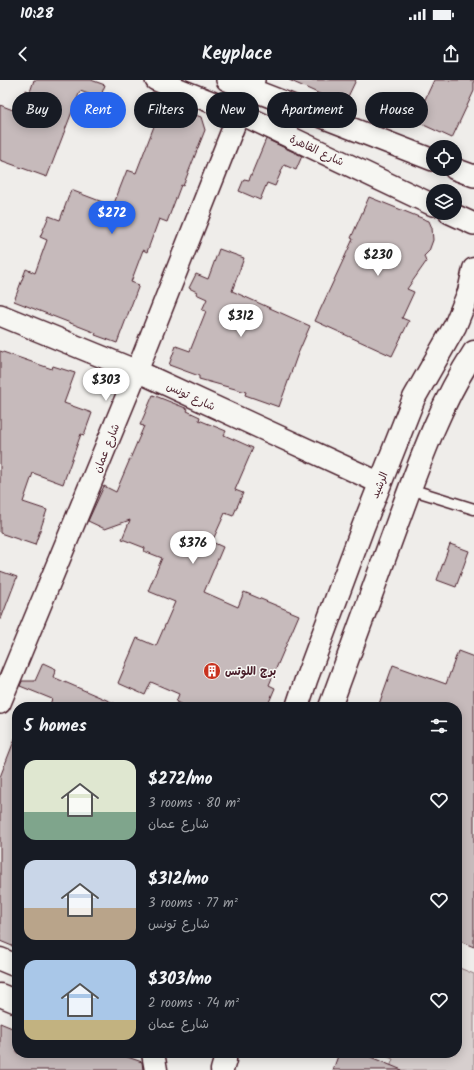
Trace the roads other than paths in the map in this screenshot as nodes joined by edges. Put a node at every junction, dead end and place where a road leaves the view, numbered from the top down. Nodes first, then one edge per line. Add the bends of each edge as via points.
1 (156, 80) edge
2 (227, 80) edge
3 (252, 84) edge
4 (206, 100) edge
5 (259, 122) edge
6 (233, 128) edge
7 (426, 157) edge
8 (462, 172) edge
9 (474, 176) edge
10 (426, 202) edge
11 (462, 218) edge
12 (474, 224) edge
13 (474, 269) edge
14 (0, 315) edge
15 (474, 352) edge
16 (137, 371) junction
17 (380, 483) junction
18 (410, 489) junction
19 (474, 509) edge
20 (299, 702) edge
21 (332, 702) edge
22 (0, 703) edge
23 (0, 959) edge
24 (12, 964) edge
25 (0, 995) edge
26 (12, 1000) edge
27 (225, 1058) edge
28 (222, 1070) edge

1 - 4 street, شارع القاهرة
2 - 3 street
3 - 7 street
5 - 10 street, شارع القاهرة
6 - 16 street, شارع عمان
8 - 9 street
11 - 12 street
13 - 17 main road, الرشيد via 469,292 455,326 414,398
14 - 16 street, شارع تونس
15 - 18 main road via 436,424
16 - 17 street, شارع تونس
16 - 22 street, شارع عمان
17 - 20 main road, الرشيد
18 - 19 lane
18 - 21 main road
23 - 24 main road
25 - 26 main road
27 - 28 main road

